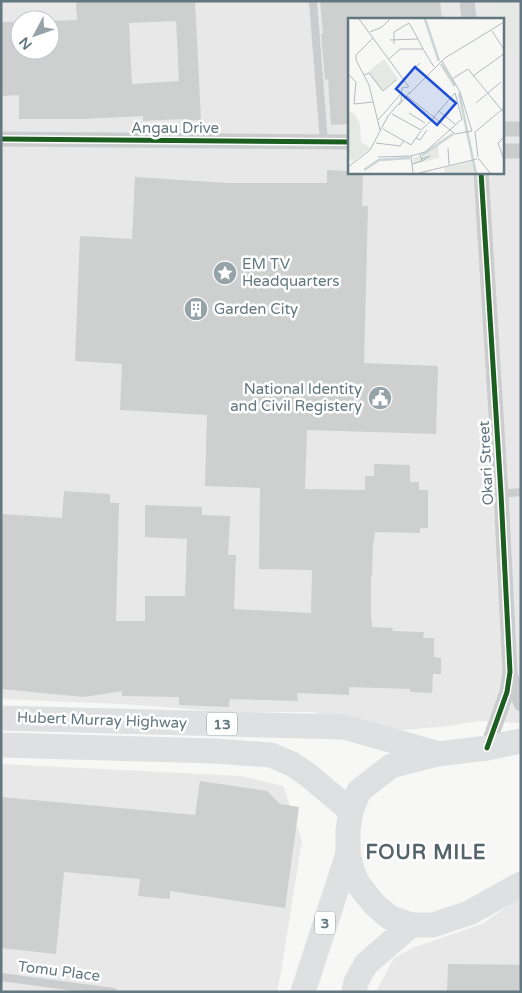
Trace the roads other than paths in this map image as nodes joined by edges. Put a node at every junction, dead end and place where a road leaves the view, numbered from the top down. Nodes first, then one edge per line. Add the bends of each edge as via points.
1 (313, 1) edge
2 (467, 1) edge
3 (469, 18) edge
4 (504, 129) edge
5 (521, 129) edge
6 (1, 140) edge
7 (324, 142) junction
8 (348, 142) edge
9 (504, 151) edge
10 (521, 151) edge
11 (481, 174) edge
12 (521, 492) edge
13 (501, 494) junction
14 (510, 672) junction
15 (521, 704) edge
16 (1, 718) edge
17 (521, 741) edge
18 (1, 745) edge
19 (487, 748) junction
20 (438, 754) junction
21 (351, 810) junction
22 (348, 854) junction
23 (521, 884) edge
24 (411, 925) junction
25 (1, 977) edge
26 (112, 992) edge
27 (303, 992) edge
28 (354, 992) edge

1 - 7 lane
2 - 3 street
4 - 5 street
6 - 7 street, Angau Drive
7 - 8 street, Angau Drive
9 - 10 street
11 - 13 street, Okari Street
12 - 13 lane
13 - 14 street, Okari Street
14 - 15 street, Okari Street
14 - 19 street, Okari Street via 507,692
16 - 20 highway, Hubert Murray Highway / 13 via 344,727
17 - 19 highway, 13
18 - 21 highway, Hubert Murray Highway / 13 via 271,755 308,774
19 - 20 highway, 13
20 - 21 highway, 13 via 391,766 359,791
21 - 22 highway, 13
22 - 24 highway, 13 via 358,884 374,904 389,917
22 - 27 highway, 3
23 - 24 highway, 13 via 469,913 433,925
24 - 28 highway via 366,964
25 - 26 lane, Tomu Place

